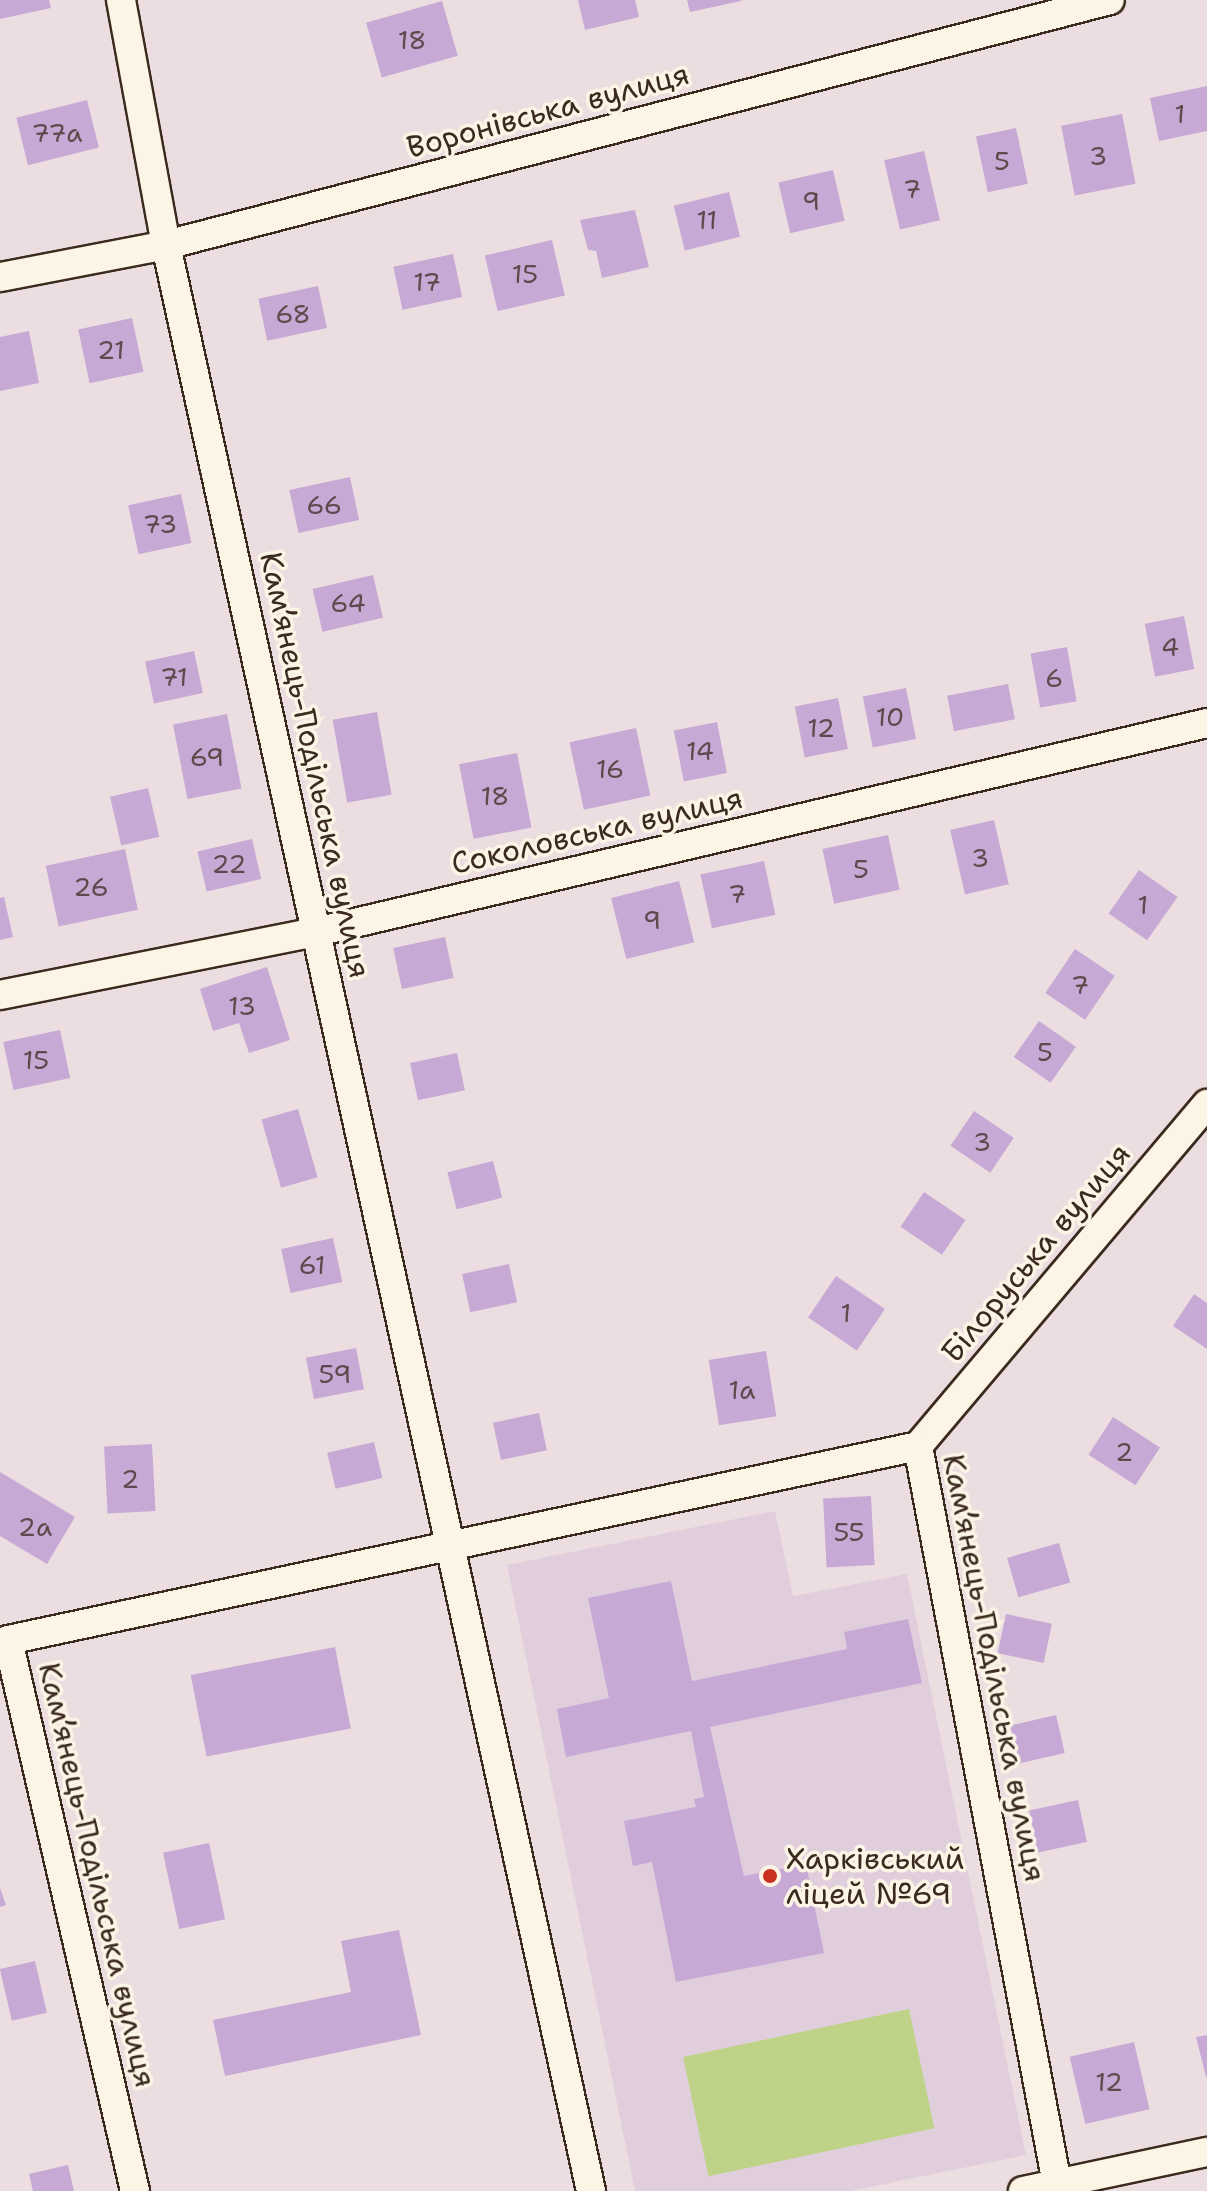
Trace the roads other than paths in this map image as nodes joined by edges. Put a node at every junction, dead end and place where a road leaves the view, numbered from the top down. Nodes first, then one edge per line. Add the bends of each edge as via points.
1 (121, 0) edge
2 (1110, 0) edge
3 (166, 245) junction
4 (0, 277) edge
5 (1207, 723) edge
6 (316, 932) junction
7 (0, 995) edge
8 (1207, 1104) edge
9 (918, 1446) junction
10 (450, 1543) junction
11 (4, 1638) edge
12 (1207, 2152) edge
13 (1057, 2184) junction
14 (135, 2191) edge
15 (591, 2191) edge
16 (1023, 2191) edge

1 - 3 street, Кам’янець-Подільська вулиця
2 - 3 street, Воронівська вулиця
3 - 4 street, Воронівська вулиця
3 - 6 street, Кам’янець-Подільська вулиця
5 - 6 street, Соколовська вулиця
6 - 7 street, Соколовська вулиця
6 - 10 street, Кам’янець-Подільська вулиця
8 - 9 street, Білоруська вулиця
9 - 10 street, Кам’янець-Подільська вулиця
9 - 13 street, Кам’янець-Подільська вулиця
10 - 11 street, Кам’янець-Подільська вулиця
10 - 15 street, Кам’янець-Подільська вулиця
11 - 14 street, Кам’янець-Подільська вулиця
12 - 13 street
13 - 16 street

